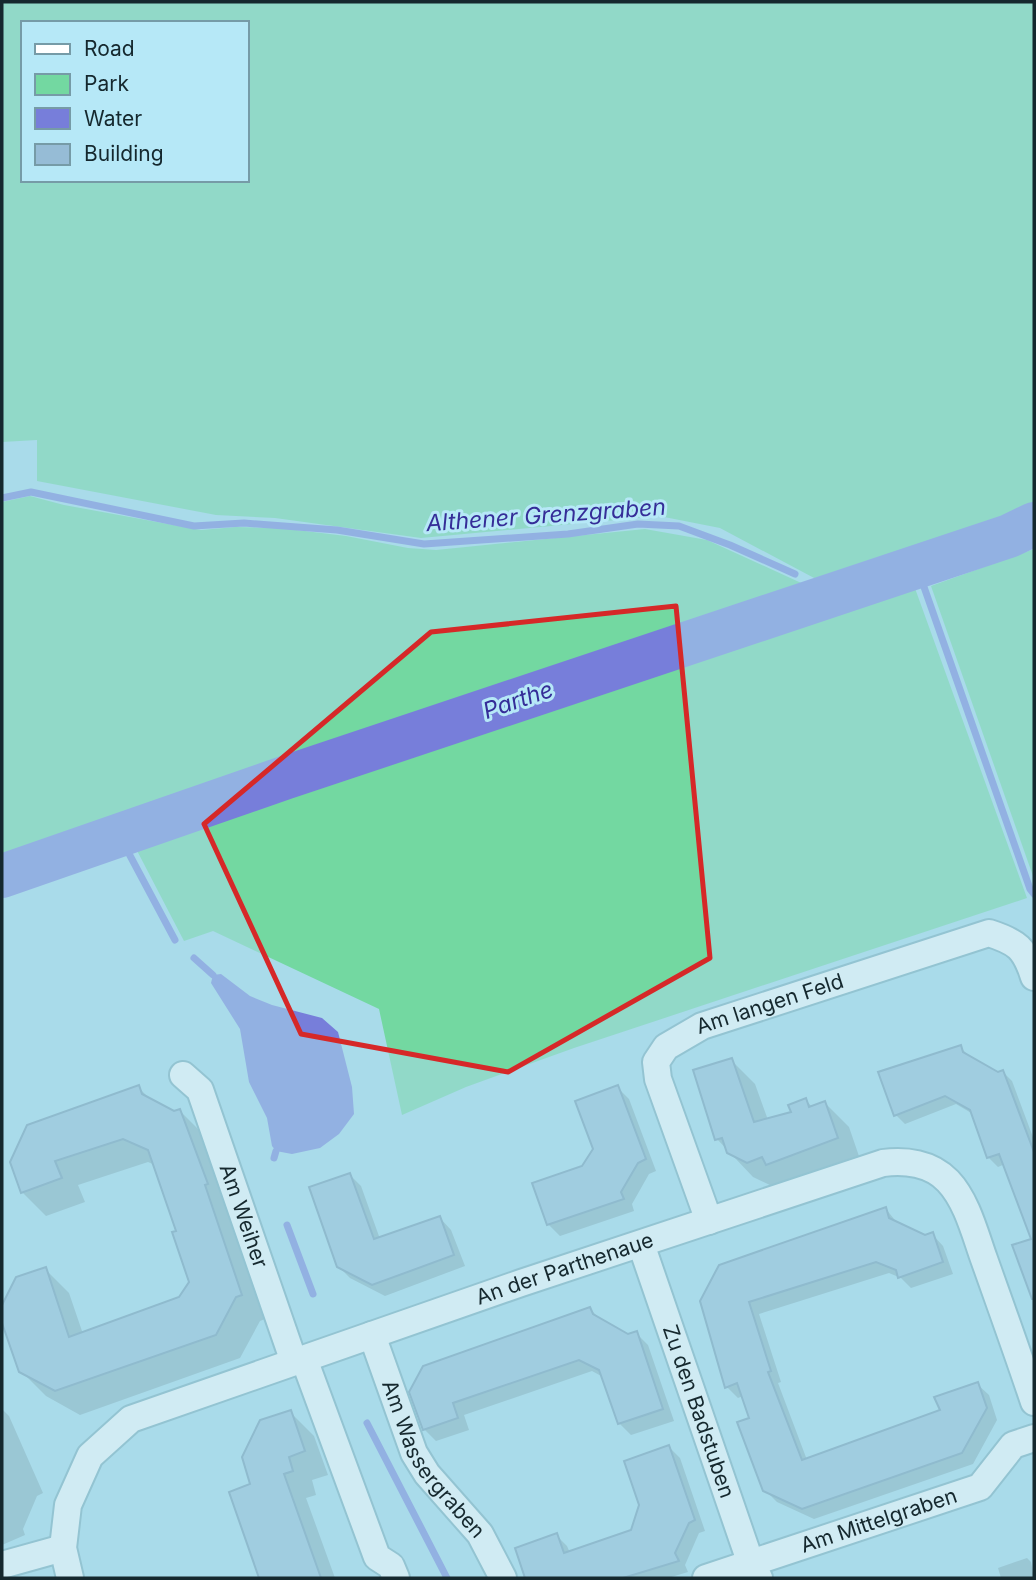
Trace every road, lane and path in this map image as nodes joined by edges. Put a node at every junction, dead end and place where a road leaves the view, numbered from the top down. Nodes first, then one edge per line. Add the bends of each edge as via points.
1 (1034, 976) edge
2 (183, 1075) dead end
3 (709, 1221) junction
4 (641, 1244) junction
5 (372, 1335) junction
6 (299, 1360) junction
7 (1034, 1402) edge
8 (1034, 1438) edge
9 (64, 1548) junction
10 (2, 1565) edge
11 (755, 1571) edge
12 (70, 1578) edge
13 (396, 1578) edge
14 (503, 1578) edge
15 (706, 1578) edge

1 - 3 street, Am langen Feld via 1028,958 1011,940 989,933 702,1026 666,1046 656,1062 658,1079
2 - 6 street, Am Weiher via 200,1090
3 - 4 street, An der Parthenaue
3 - 7 street, An der Parthenaue via 883,1163 926,1166 947,1181 970,1219
4 - 5 street, An der Parthenaue
4 - 11 street, Zu den Badstuben
5 - 6 street, An der Parthenaue
5 - 14 street, Am Wassergraben via 414,1452 427,1474 480,1534
6 - 9 street, An der Parthenaue via 131,1419 90,1456 68,1505
6 - 13 street via 377,1557 391,1566
8 - 11 street, Am Mittelgraben via 1013,1445 980,1486
9 - 10 street
9 - 12 street, An der Parthenaue
11 - 15 street, Am Mittelgraben

